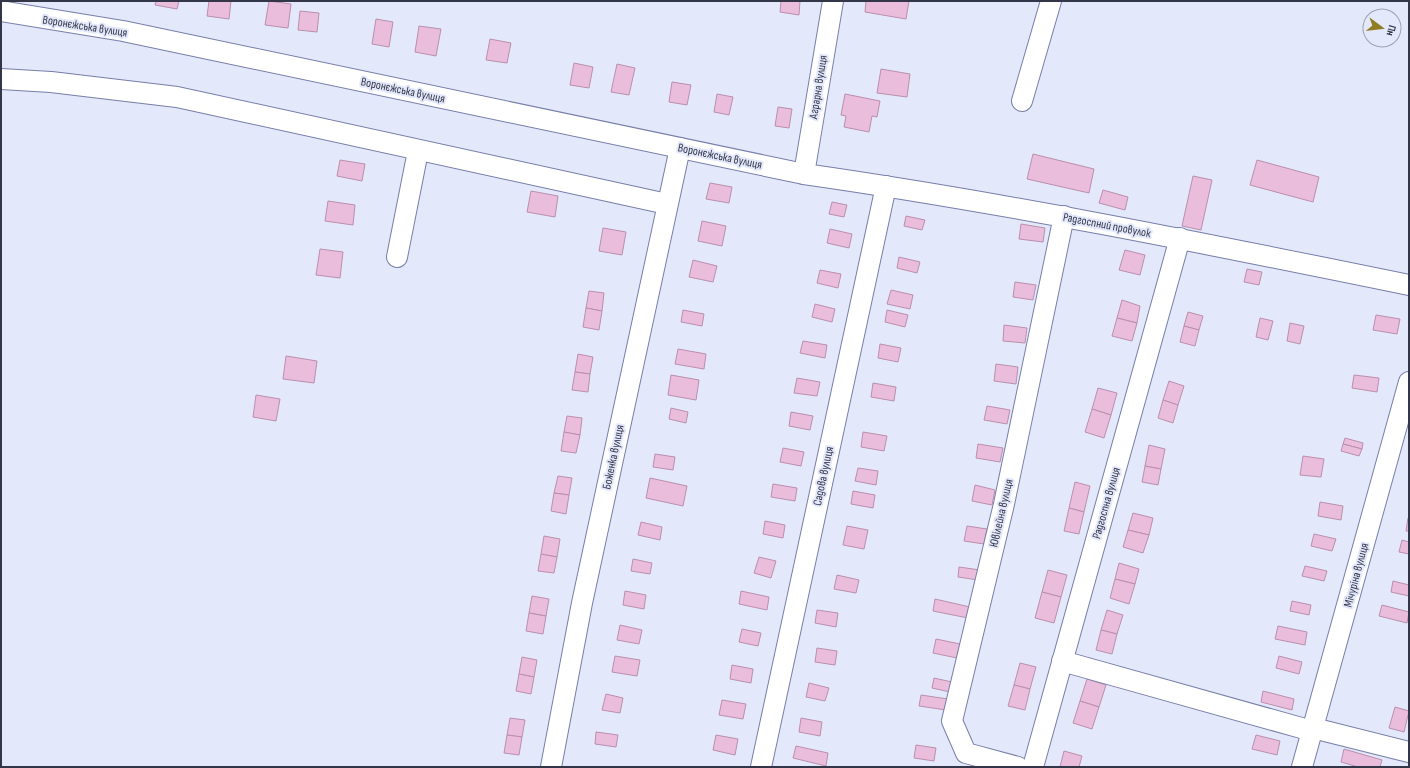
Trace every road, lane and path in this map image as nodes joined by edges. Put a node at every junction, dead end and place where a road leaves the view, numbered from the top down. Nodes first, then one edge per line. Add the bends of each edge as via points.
1 (833, 1) edge
2 (1051, 1) edge
3 (1, 11) edge
4 (1, 79) edge
5 (1022, 101) dead end
6 (680, 148) junction
7 (418, 151) junction
8 (804, 174) junction
9 (886, 186) junction
10 (667, 204) junction
11 (1064, 216) junction
12 (1180, 238) junction
13 (397, 256) dead end
14 (1409, 285) edge
15 (1409, 382) edge
16 (1062, 661) junction
17 (1313, 728) junction
18 (1409, 752) edge
19 (551, 767) edge
20 (761, 767) edge
21 (1018, 767) edge
22 (1033, 767) edge
23 (1302, 767) edge

1 - 8 street, Аграрна вулиця
2 - 5 street
3 - 6 street, Воронєжська вулиця via 123,31
4 - 7 street via 51,82 177,97
6 - 8 street, Воронєжська вулиця
6 - 10 street, Боженка вулиця
7 - 10 street
7 - 13 street
8 - 9 street, Радгоспний провулок
9 - 11 street, Радгоспний провулок
9 - 20 street, Садова вулиця
10 - 19 street, Боженка вулиця via 582,603
11 - 12 street, Радгоспний провулок
11 - 21 street, Ювілейна вулиця via 1004,504 952,721 966,753
12 - 14 street, Радгоспний провулок
12 - 16 street, Радгоспна вулиця
15 - 17 street, Мічуріна вулиця
16 - 17 street via 1305,729
16 - 22 street, Радгоспна вулиця
17 - 18 street
17 - 23 street, Мічуріна вулиця

